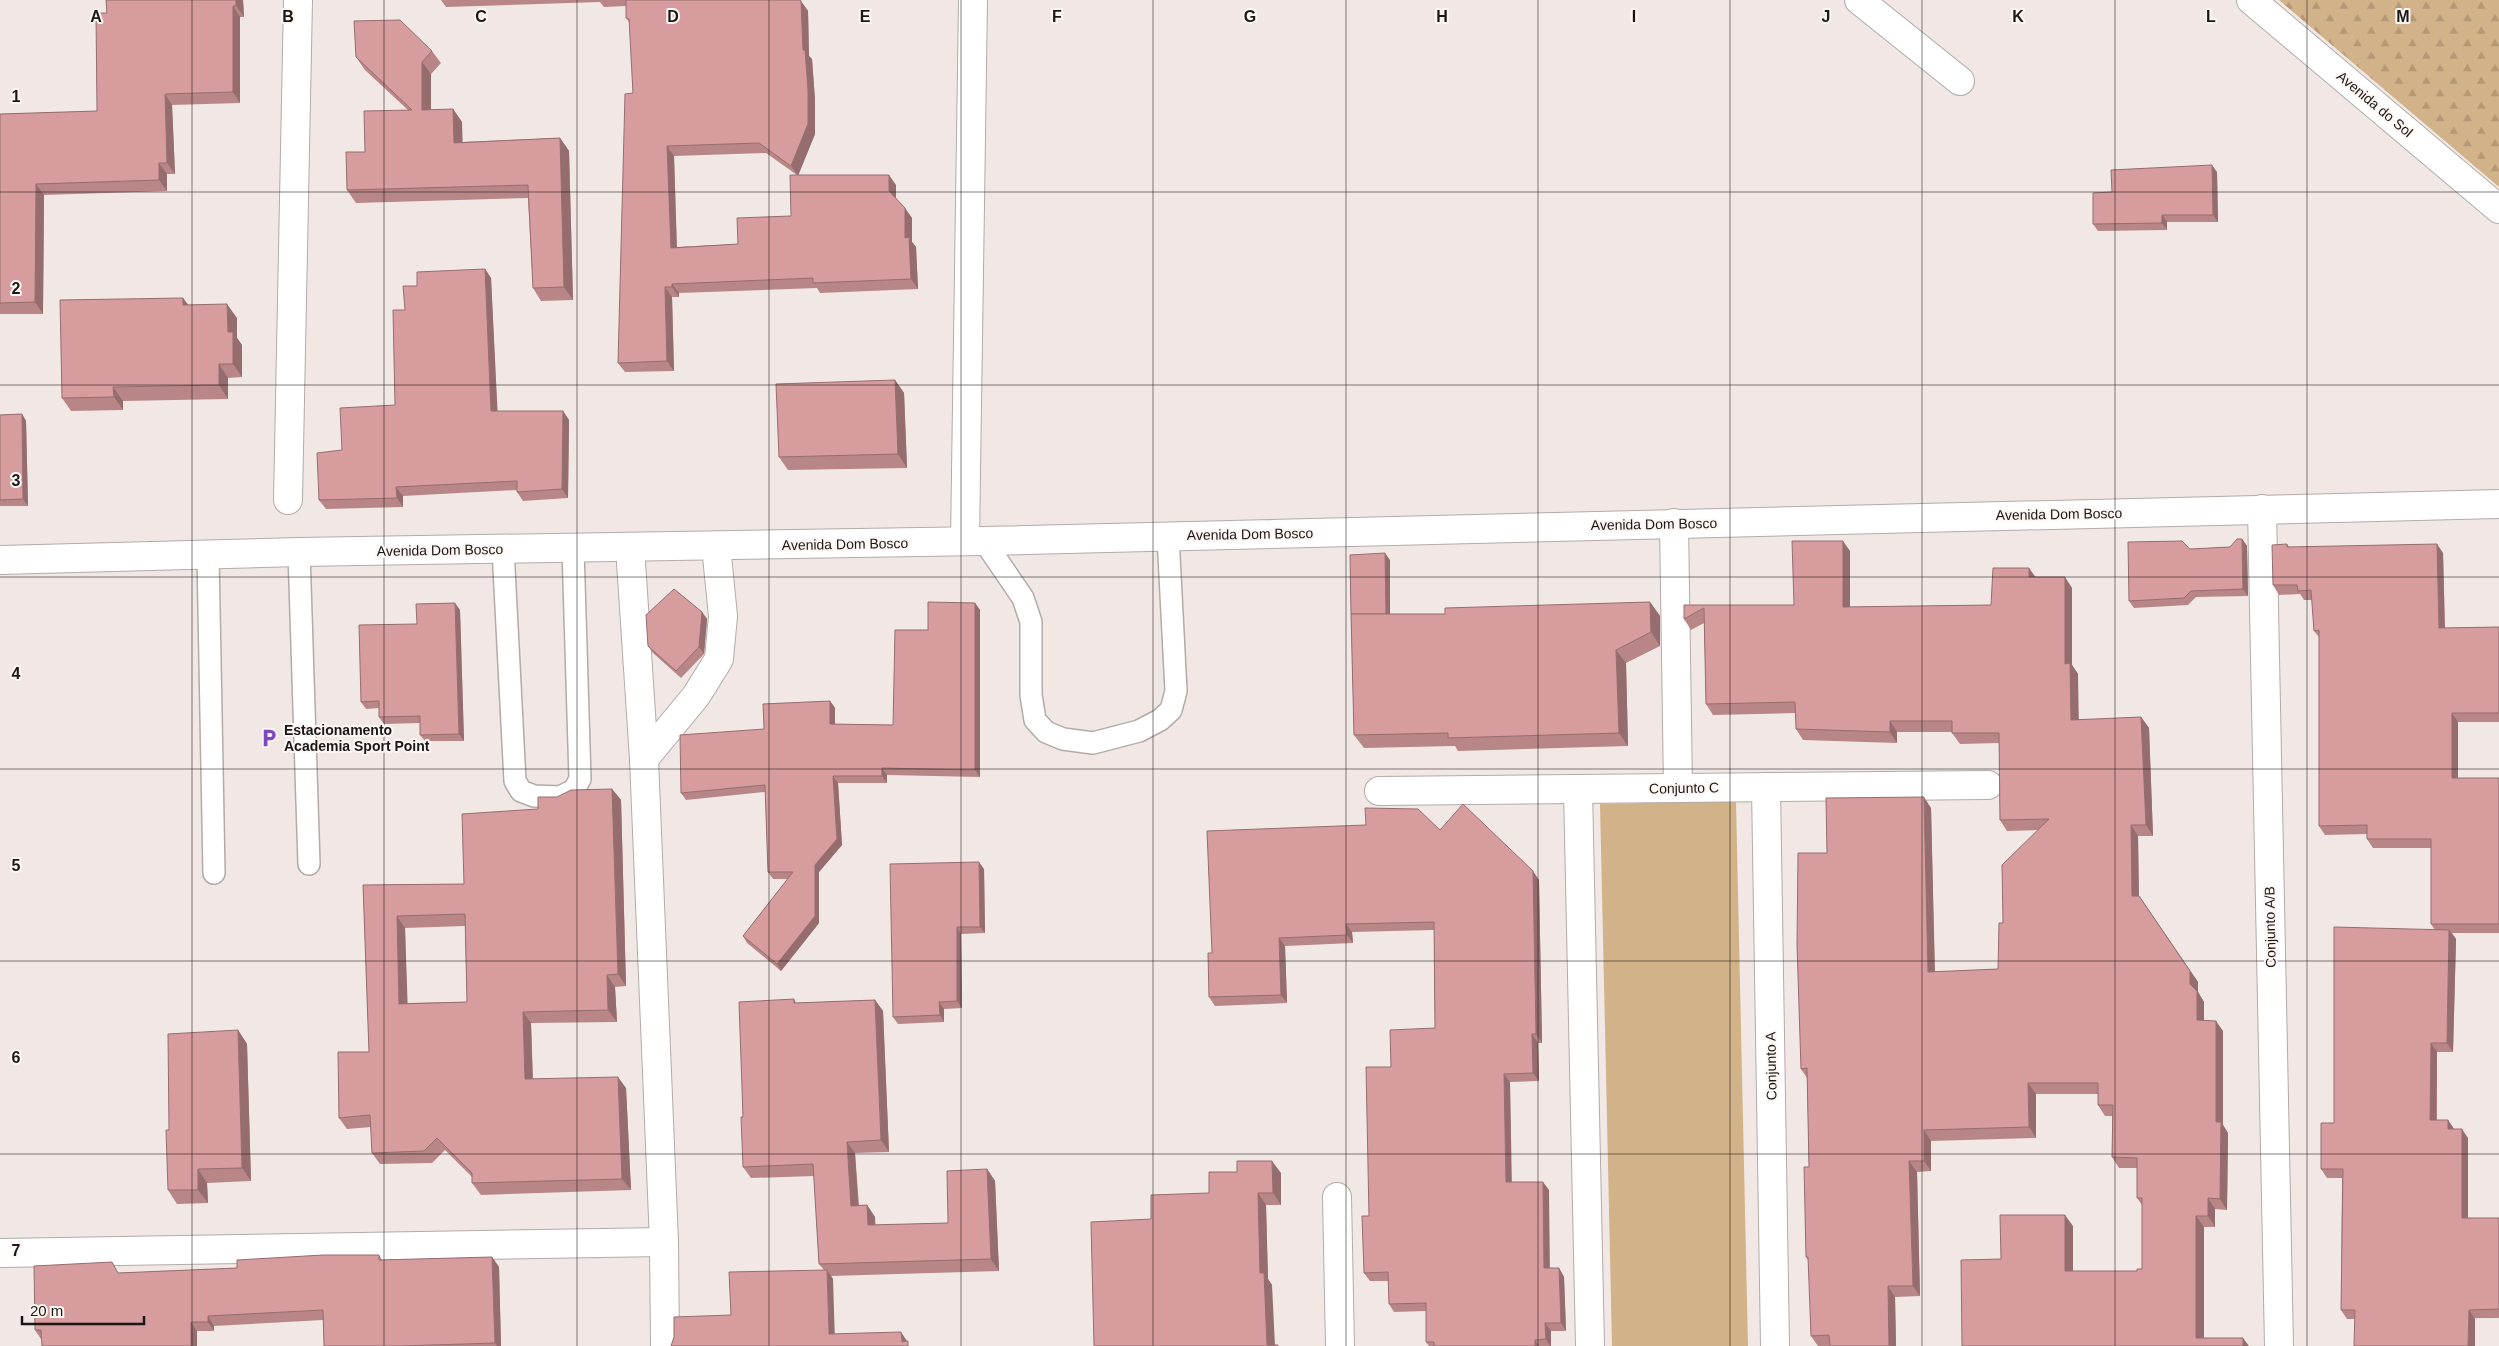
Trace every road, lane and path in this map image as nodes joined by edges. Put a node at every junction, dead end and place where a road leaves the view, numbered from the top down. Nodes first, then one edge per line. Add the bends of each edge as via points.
1 (298, 0) edge
2 (973, 0) edge
3 (1858, 0) edge
4 (2251, 0) edge
5 (1960, 81) dead end
6 (2499, 209) edge
7 (288, 500) dead end
8 (2499, 504) edge
9 (2262, 509) junction
10 (1674, 523) junction
11 (1168, 536) junction
12 (974, 541) junction
13 (716, 546) junction
14 (630, 547) junction
15 (503, 549) junction
16 (573, 549) junction
17 (299, 552) junction
18 (208, 555) junction
19 (0, 560) edge
20 (644, 759) junction
21 (1988, 785) dead end
22 (1766, 787) junction
23 (1678, 788) junction
24 (1578, 789) junction
25 (1379, 791) dead end
26 (309, 864) dead end
27 (214, 873) dead end
28 (1338, 1197) dead end
29 (664, 1242) junction
30 (0, 1253) edge
31 (666, 1346) edge
32 (1340, 1346) edge
33 (1590, 1346) edge
34 (1775, 1346) edge
35 (2279, 1346) edge

1 - 7 street
2 - 12 street
3 - 5 street
4 - 6 street, Avenida do Sol
8 - 9 street, Avenida Dom Bosco
9 - 10 street, Avenida Dom Bosco
9 - 35 street, Conjunto A/B
10 - 11 street, Avenida Dom Bosco
10 - 23 street
11 - 12 street, Avenida Dom Bosco
11 - 12 lane via 1176,691 1171,710 1139,731 1094,743 1063,739 1046,732 1035,720 1031,695 1031,622 1024,598
12 - 13 street, Avenida Dom Bosco
13 - 14 street, Avenida Dom Bosco
13 - 20 street via 722,616 719,659 696,696
14 - 16 street, Avenida Dom Bosco
14 - 20 street
15 - 16 street, Avenida Dom Bosco
15 - 16 lane via 514,781 521,791 534,796 560,797 574,790 580,778
15 - 17 street, Avenida Dom Bosco
17 - 18 street, Avenida Dom Bosco
17 - 26 lane
18 - 19 street, Avenida Dom Bosco
18 - 27 lane
20 - 29 street
21 - 22 street, Conjunto C
22 - 23 street, Conjunto C
22 - 34 street, Conjunto A
23 - 24 street, Conjunto C
24 - 25 street, Conjunto C
24 - 33 street
28 - 32 street
29 - 30 street
29 - 31 street

